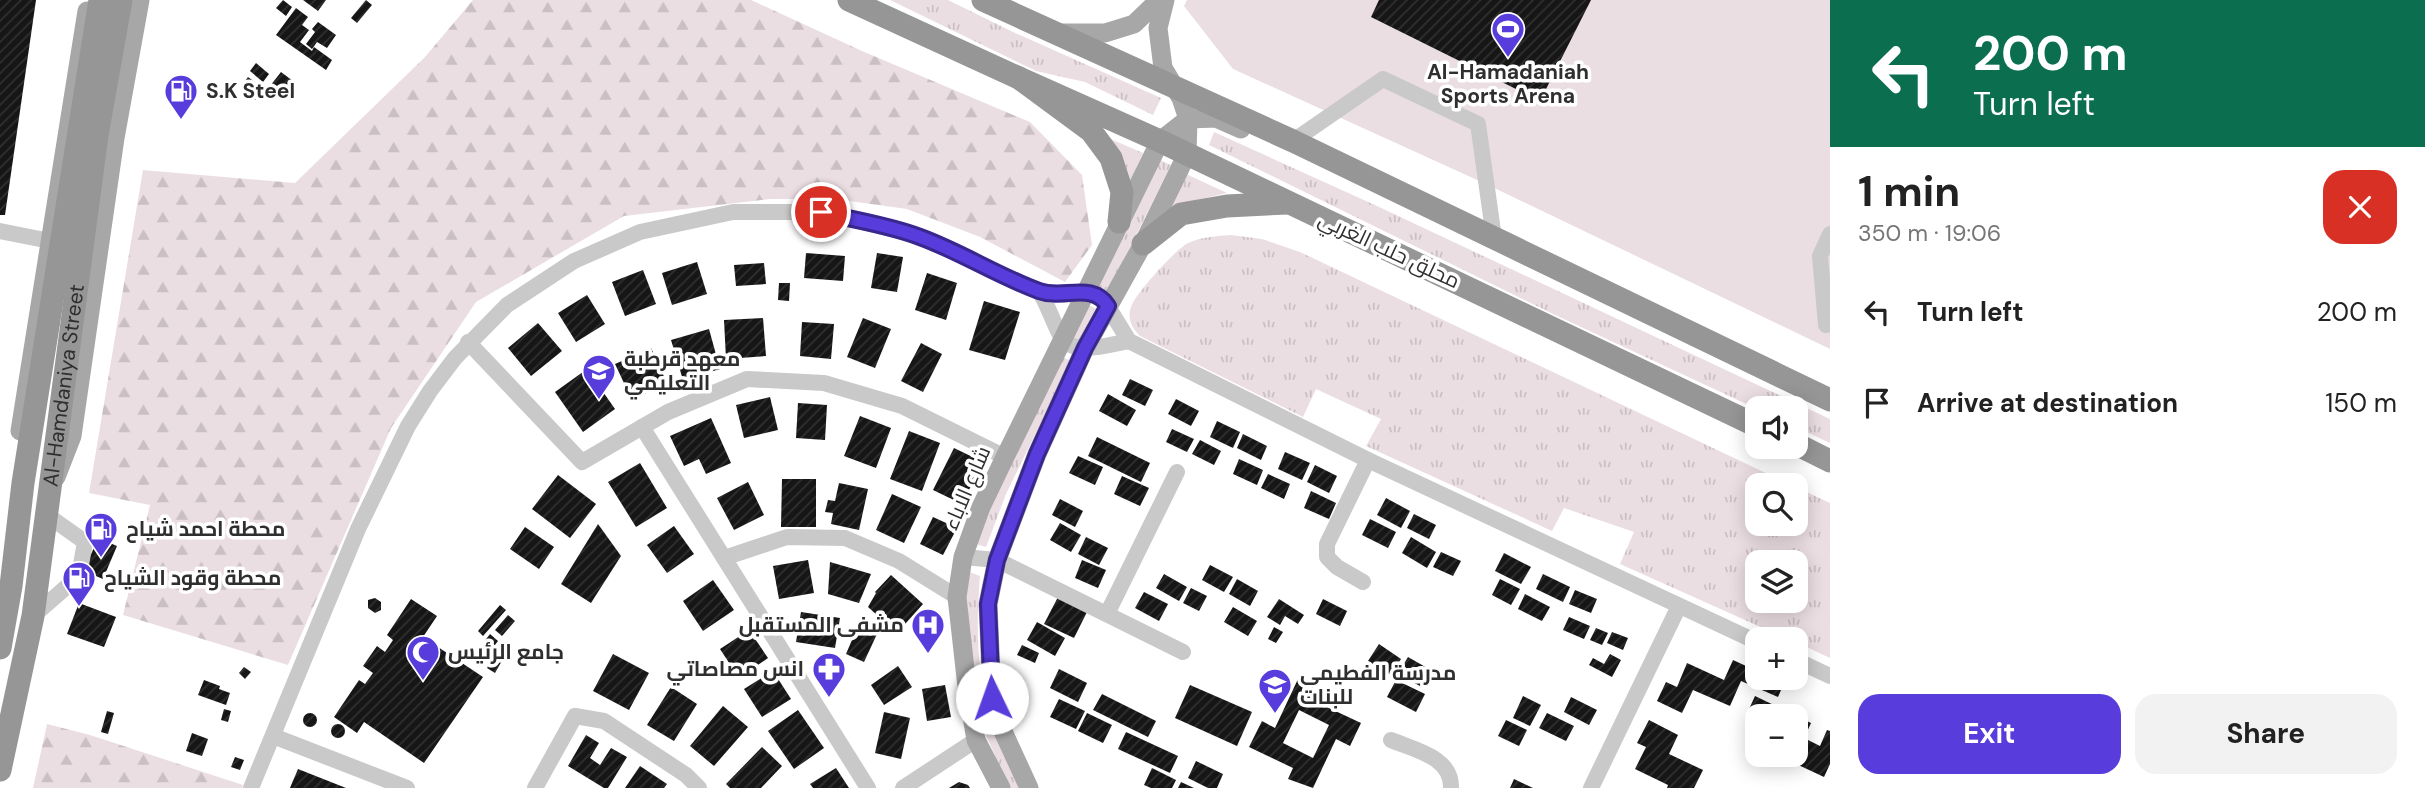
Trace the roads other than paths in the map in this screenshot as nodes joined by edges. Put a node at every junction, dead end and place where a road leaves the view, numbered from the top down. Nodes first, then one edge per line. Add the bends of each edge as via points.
1 (89, 0) edge
2 (100, 0) edge
3 (121, 0) edge
4 (140, 0) edge
5 (849, 0) edge
6 (983, 0) edge
7 (1159, 0) edge
8 (1165, 0) edge
9 (1057, 33) junction
10 (1019, 78) junction
11 (1174, 86) junction
12 (1188, 119) junction
13 (1266, 128) junction
14 (1160, 141) junction
15 (1293, 141) junction
16 (1187, 154) junction
17 (1290, 203) junction
18 (1119, 222) junction
19 (0, 231) edge
20 (1830, 234) edge
21 (1494, 238) junction
22 (50, 241) junction
23 (1143, 244) junction
24 (1040, 292) junction
25 (1085, 292) junction
26 (1108, 306) junction
27 (1830, 323) edge
28 (1062, 338) junction
29 (1129, 341) junction
30 (468, 342) junction
31 (1085, 348) junction
32 (1830, 400) edge
33 (1745, 420) edge
34 (642, 427) junction
35 (1808, 450) edge
36 (1005, 457) junction
37 (1368, 460) junction
38 (1830, 461) edge
39 (1177, 472) dead end
40 (23, 483) junction
41 (49, 490) junction
42 (47, 515) junction
43 (963, 557) junction
44 (724, 558) junction
45 (997, 560) junction
46 (1363, 582) dead end
47 (5, 584) edge
48 (957, 597) junction
49 (1679, 606) junction
50 (1107, 614) junction
51 (33, 616) junction
52 (1745, 636) edge
53 (0, 648) edge
54 (1183, 652) dead end
55 (1808, 666) edge
56 (1830, 677) edge
57 (273, 736) junction
58 (976, 740) junction
59 (1391, 740) dead end
60 (0, 770) edge
61 (251, 788) edge
62 (407, 788) edge
63 (535, 788) edge
64 (699, 788) edge
65 (868, 788) edge
66 (903, 788) edge
67 (1001, 788) edge
68 (1029, 788) edge
69 (1451, 788) edge
70 (1591, 788) edge

1 - 22 main road
2 - 40 highway, Al-Hamdaniya Street
3 - 41 highway, Al-Hamdaniya Street via 97,135
4 - 41 main road via 72,436
5 - 10 highway
6 - 9 highway
7 - 9 main road via 1134,24 1105,33
8 - 11 main road via 1158,29 1163,68
9 - 11 highway
10 - 14 highway, محلق حلب الغربي
10 - 18 highway via 1091,131 1111,158 1122,192
11 - 12 main road
11 - 13 highway
12 - 13 main road via 1216,118 1254,134
12 - 14 main road
12 - 16 main road
13 - 15 highway
14 - 16 highway, محلق حلب الغربي
14 - 18 main road, شارع الاباء
15 - 21 highway
15 - 21 street via 1383,79 1478,124
16 - 17 highway, محلق حلب الغربي
16 - 23 main road
17 - 23 highway via 1181,214
17 - 33 highway, محلق حلب الغربي
18 - 25 main road, شارع الاباء
19 - 22 street
20 - 27 street via 1820,256 1826,325
21 - 32 highway
22 - 40 main road via 21,426
23 - 26 main road
24 - 25 street
24 - 28 street
24 - 30 street via 919,236 821,212 733,212 640,232 574,261 508,305
25 - 26 street via 1099,295
25 - 28 main road, شارع الاباء
26 - 29 street
26 - 31 main road
28 - 31 street
28 - 36 main road, شارع الاباء
29 - 31 street
29 - 37 street
30 - 34 street via 582,462
30 - 57 street via 408,426 358,529
31 - 45 main road via 1037,454
34 - 36 street via 747,379 824,383 902,406
34 - 44 street
35 - 38 highway
36 - 43 main road, شارع الاباء
37 - 46 street via 1327,544 1327,557
37 - 49 street
39 - 50 street
40 - 47 highway, Al-Hamdaniya Street
41 - 42 highway, Al-Hamdaniya Street
42 - 51 highway, Al-Hamdaniya Street
42 - 51 street via 85,541 79,576
43 - 45 street
43 - 48 main road, شارع الاباء
44 - 48 street via 787,537 845,538 899,561
44 - 65 street
45 - 50 street
45 - 68 main road via 988,604 992,698
47 - 53 highway, Al-Hamdaniya Street
48 - 58 main road, شارع الاباء
49 - 52 street
49 - 70 street
50 - 54 street
51 - 60 highway, Al-Hamdaniya Street
55 - 56 street
57 - 61 street
57 - 62 street
58 - 66 street
58 - 67 main road, شارع الاباء
59 - 69 street via 1441,762 1451,776
63 - 64 street via 575,716 604,721

